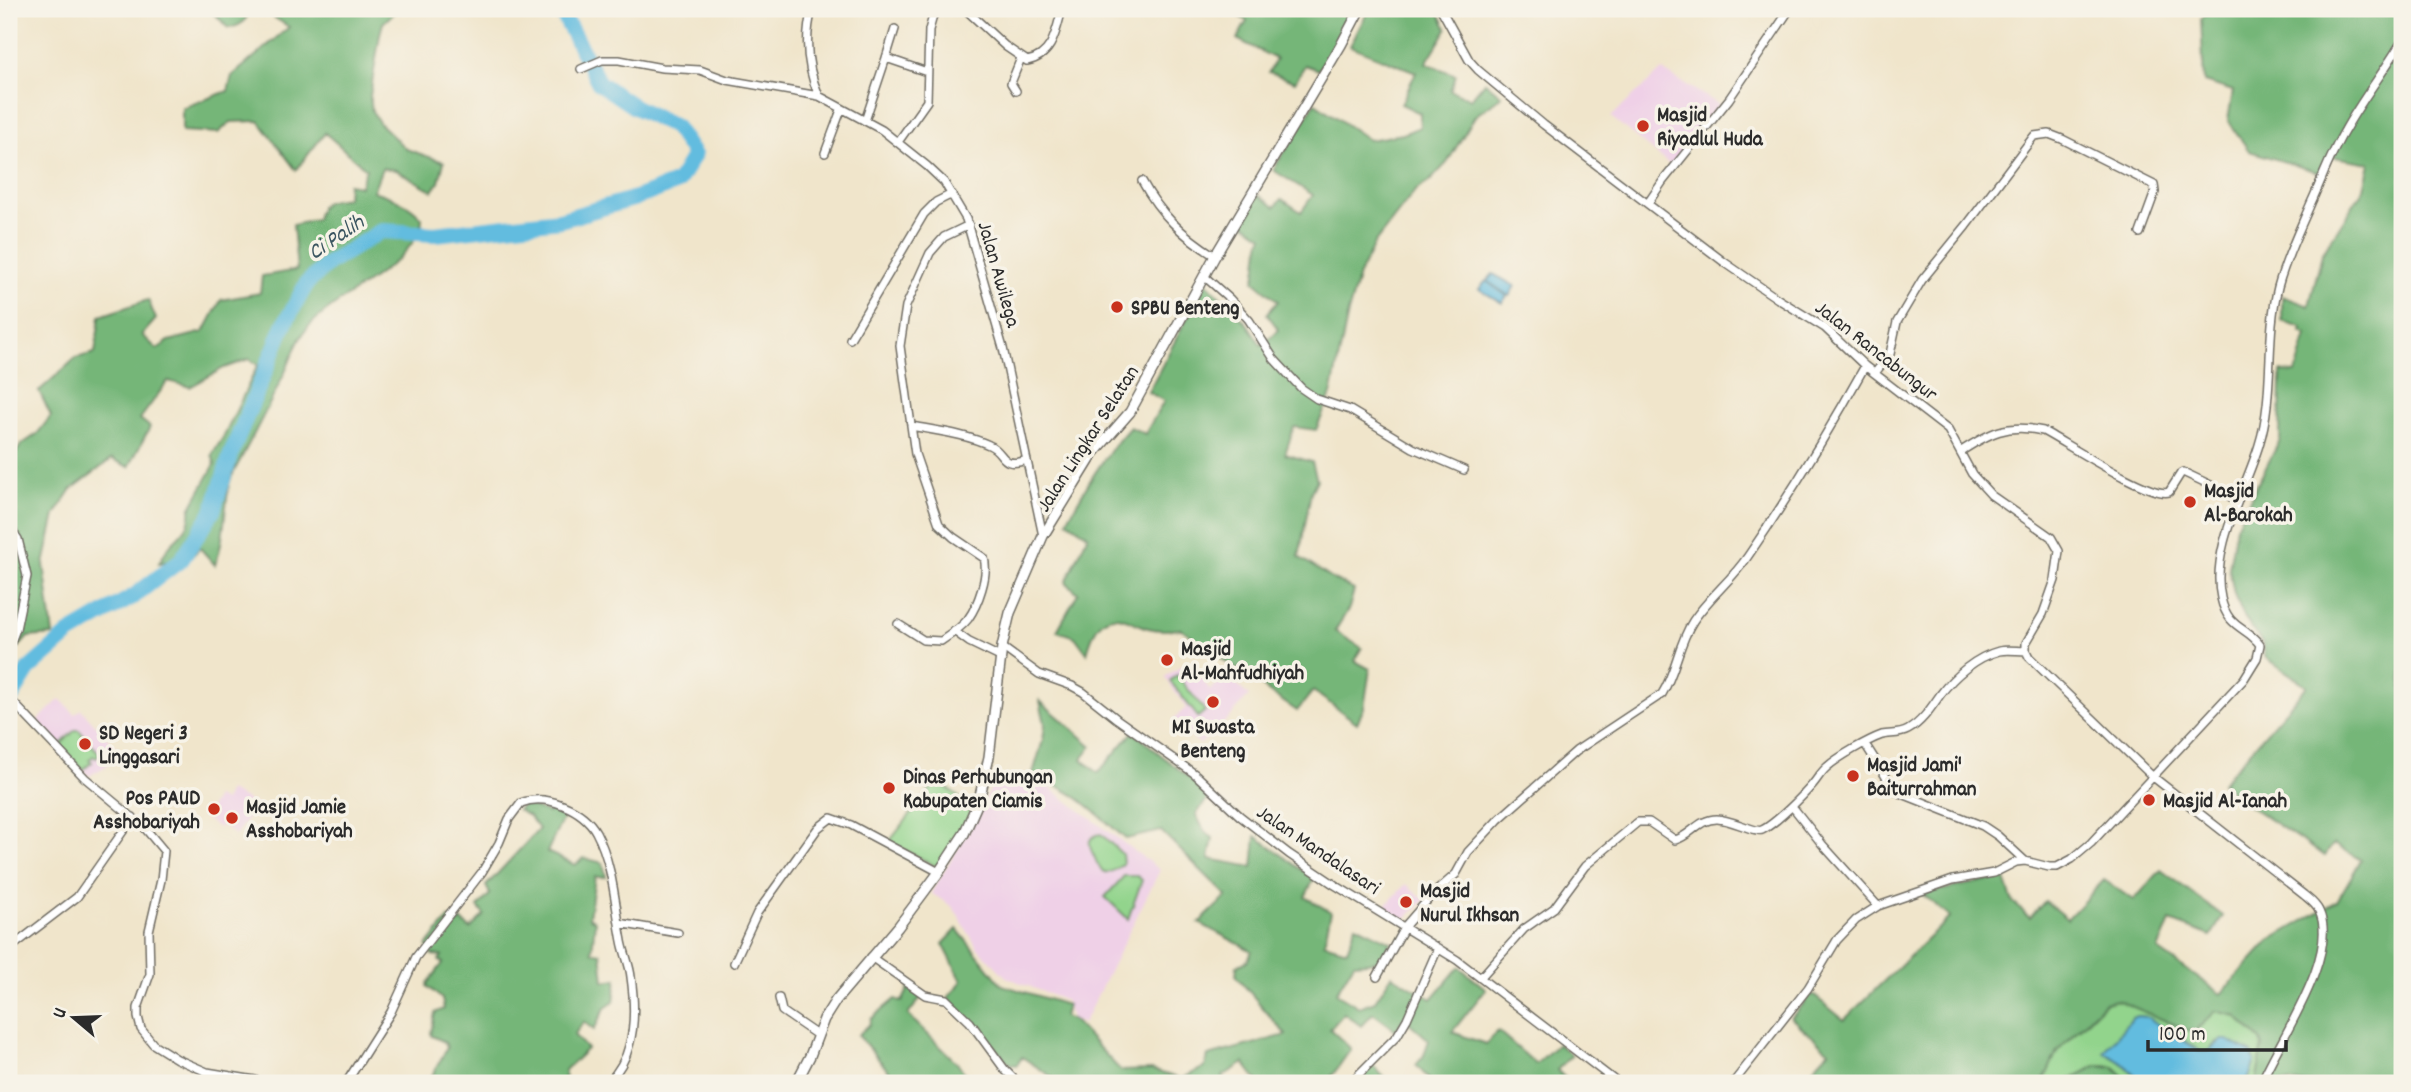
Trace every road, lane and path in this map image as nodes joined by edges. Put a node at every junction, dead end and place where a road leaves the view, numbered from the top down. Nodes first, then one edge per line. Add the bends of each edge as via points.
1 (812, 9) edge
2 (936, 9) edge
3 (965, 9) edge
4 (1062, 9) edge
5 (1360, 9) edge
6 (1441, 9) edge
7 (1790, 9) edge
8 (895, 29) dead end
9 (2402, 41) edge
10 (886, 58) junction
11 (1021, 58) junction
12 (581, 69) dead end
13 (927, 72) junction
14 (1016, 91) dead end
15 (819, 96) junction
16 (841, 110) junction
17 (865, 121) junction
18 (898, 142) junction
19 (825, 153) dead end
20 (1142, 181) dead end
21 (953, 194) junction
22 (1648, 203) junction
23 (969, 225) junction
24 (2140, 233) dead end
25 (1214, 256) junction
26 (1204, 276) junction
27 (850, 339) dead end
28 (1865, 366) junction
29 (1875, 373) junction
30 (912, 426) junction
31 (1960, 452) junction
32 (1027, 460) junction
33 (1464, 470) dead end
34 (2237, 501) junction
35 (9, 526) edge
36 (1043, 536) junction
37 (898, 624) dead end
38 (954, 631) junction
39 (9, 647) edge
40 (2026, 651) junction
41 (1001, 652) junction
42 (9, 698) edge
43 (1865, 744) junction
44 (2152, 776) junction
45 (1791, 806) junction
46 (134, 817) junction
47 (2025, 861) junction
48 (939, 872) junction
49 (1878, 905) junction
50 (619, 923) junction
51 (1405, 926) junction
52 (678, 933) dead end
53 (1438, 948) junction
54 (9, 949) edge
55 (872, 957) junction
56 (734, 963) dead end
57 (1377, 977) dead end
58 (1481, 977) junction
59 (779, 998) dead end
60 (817, 1035) junction
61 (259, 1083) edge
62 (346, 1083) edge
63 (608, 1083) edge
64 (796, 1083) edge
65 (1018, 1083) edge
66 (1350, 1083) edge
67 (1618, 1083) edge
68 (1733, 1083) edge
69 (2261, 1083) edge

1 - 15 street via 806,44
2 - 13 street via 929,30
3 - 11 street
4 - 11 street via 1047,50 1038,59
5 - 25 street, Jalan Lingkar Selatan
6 - 22 street, Jalan Rancabungur via 1478,70
7 - 22 street via 1729,99
8 - 10 street
9 - 34 street via 2344,131 2288,256 2272,326 2267,413
10 - 13 street
10 - 17 street
11 - 14 street via 1011,83
12 - 15 street via 602,60 619,60 700,70 727,80
13 - 18 street via 927,101
15 - 16 street, Jalan Awilega
16 - 17 street, Jalan Awilega
16 - 19 street
17 - 18 street, Jalan Awilega
18 - 21 street, Jalan Awilega
20 - 25 street via 1171,223
21 - 23 street, Jalan Awilega
21 - 27 street via 924,214
22 - 28 street, Jalan Rancabungur via 1724,262 1825,328
23 - 30 street via 938,243 906,306 900,346
23 - 32 street, Jalan Awilega via 1003,348
24 - 29 street via 2154,185 2062,139 2049,134 2034,136 1922,280 1897,322 1890,354
25 - 26 street, Jalan Lingkar Selatan
26 - 33 street via 1249,320 1274,359 1301,388
26 - 36 street, Jalan Lingkar Selatan via 1130,412 1086,464
28 - 29 street, Jalan Rancabungur
28 - 51 street via 1746,559 1684,636 1662,694 1576,751 1521,799
29 - 31 street, Jalan Rancabungur via 1948,430
30 - 32 street via 989,444 1005,461
30 - 38 street via 915,454 939,524 985,558 975,606
31 - 34 street via 1995,431 2032,429 2162,493 2169,492 2183,472
31 - 40 street, Jalan Rancabungur via 1991,495 2051,537 2059,551 2053,591 2027,640
32 - 36 street, Jalan Awilega
34 - 44 street via 2218,584 2225,612 2259,643 2259,653 2236,688
35 - 39 street via 18,539 27,576
36 - 41 street, Jalan Lingkar Selatan via 1010,613
37 - 38 street via 934,642
38 - 41 street, Jalan Mandalasari via 970,642
40 - 43 street via 1986,655 1948,684 1913,727
40 - 44 street
41 - 48 street, Jalan Lingkar Selatan via 989,757 979,800
41 - 51 street, Jalan Mandalasari via 1083,692 1195,774 1240,817 1289,854
42 - 46 street via 85,778
43 - 45 street via 1825,768
43 - 47 street via 1895,790 1983,827
44 - 47 street via 2072,859 2057,867
44 - 69 street via 2304,895 2321,914 2323,940 2312,982
45 - 49 street
45 - 58 street via 1758,832 1735,821 1710,820 1675,841 1649,822 1639,822 1585,866 1554,908 1524,929
46 - 54 street via 77,897
46 - 61 street via 164,851 149,931 150,974 138,1008 141,1028 153,1044 177,1059 207,1072
47 - 49 street
48 - 55 street, Jalan Lingkar Selatan
48 - 56 street via 831,818 818,828 760,908
49 - 68 street via 1837,940 1808,988
50 - 52 street
50 - 62 street via 609,871 589,821 554,803 521,803 482,872 416,957 391,1012
50 - 63 street via 631,976 631,1024 629,1046
51 - 53 street, Jalan Mandalasari
51 - 57 street
53 - 58 street, Jalan Mandalasari
53 - 66 street via 1397,1036
55 - 60 street, Jalan Lingkar Selatan via 836,1000
55 - 65 street via 925,995 946,999
58 - 67 street, Jalan Mandalasari
59 - 60 street via 782,1011
60 - 64 street, Jalan Lingkar Selatan

